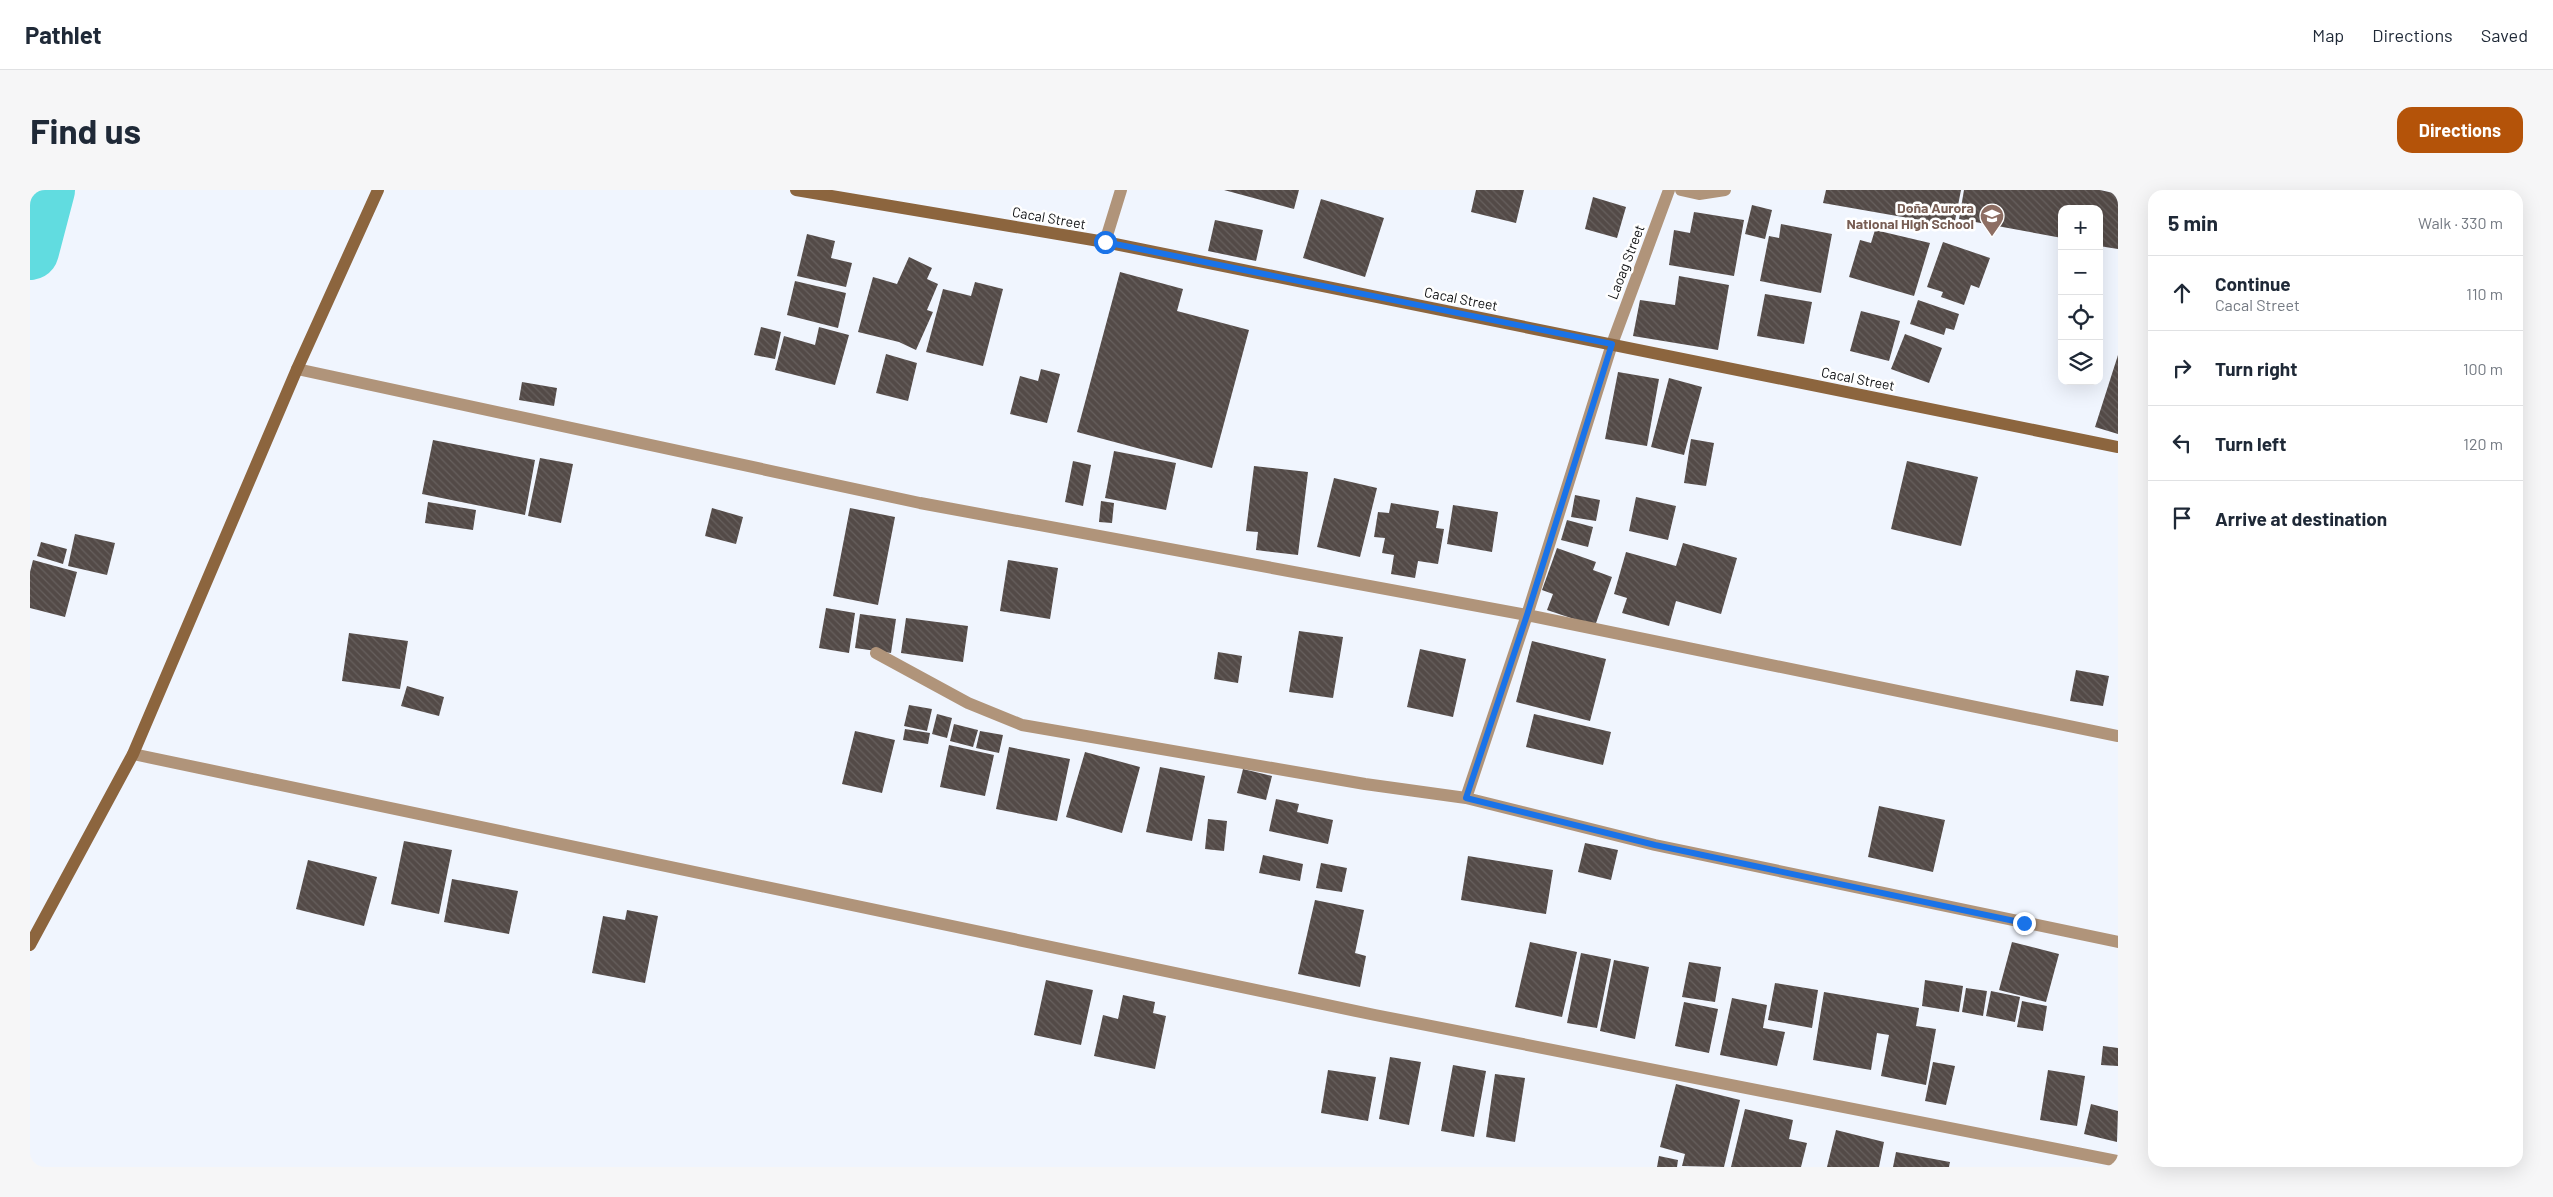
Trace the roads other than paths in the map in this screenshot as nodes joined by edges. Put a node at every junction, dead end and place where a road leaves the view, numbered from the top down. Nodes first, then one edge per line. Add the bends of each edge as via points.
1 (378, 190) edge
2 (796, 190) edge
3 (1121, 190) edge
4 (1669, 190) edge
5 (1682, 190) edge
6 (1725, 190) edge
7 (1105, 242) junction
8 (1612, 344) junction
9 (297, 369) junction
10 (2118, 447) edge
11 (1527, 615) junction
12 (876, 653) dead end
13 (2118, 736) edge
14 (133, 754) junction
15 (1466, 798) junction
16 (2118, 942) edge
17 (30, 945) edge
18 (2118, 1161) edge

1 - 9 street
2 - 7 street, Cacal Street
3 - 7 street
4 - 8 street, Laoag Street
5 - 6 street via 1699,194
7 - 8 street, Cacal Street
8 - 10 street, Cacal Street
8 - 11 street, Laoag Street
9 - 11 street via 920,503
9 - 14 street
11 - 13 street
11 - 15 street, Laoag Street
12 - 15 street via 968,703 1022,725 1365,784
14 - 17 street
14 - 18 street via 1375,1015
15 - 16 street via 1655,845

